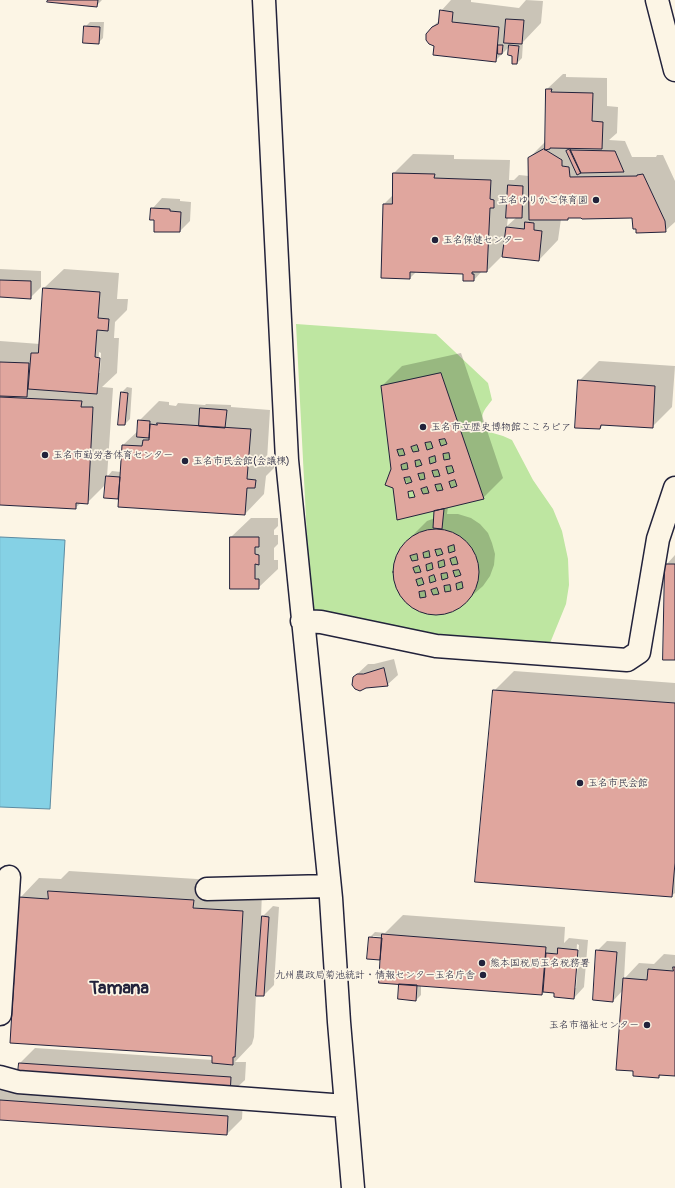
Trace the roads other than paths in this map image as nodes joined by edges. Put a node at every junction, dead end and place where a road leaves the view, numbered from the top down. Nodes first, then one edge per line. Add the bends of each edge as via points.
1 (264, 0) edge
2 (657, 0) edge
3 (675, 70) edge
4 (675, 488) edge
5 (302, 621) junction
6 (9, 877) dead end
7 (329, 886) junction
8 (206, 889) dead end
9 (0, 1014) edge
10 (0, 1077) edge
11 (346, 1106) junction
12 (353, 1188) edge

1 - 5 street via 287,460
2 - 3 street
4 - 5 street via 658,539 639,652 627,660 436,646 320,622
5 - 7 street
6 - 9 street
7 - 8 street
7 - 11 street
10 - 11 street via 18,1082
11 - 12 street

